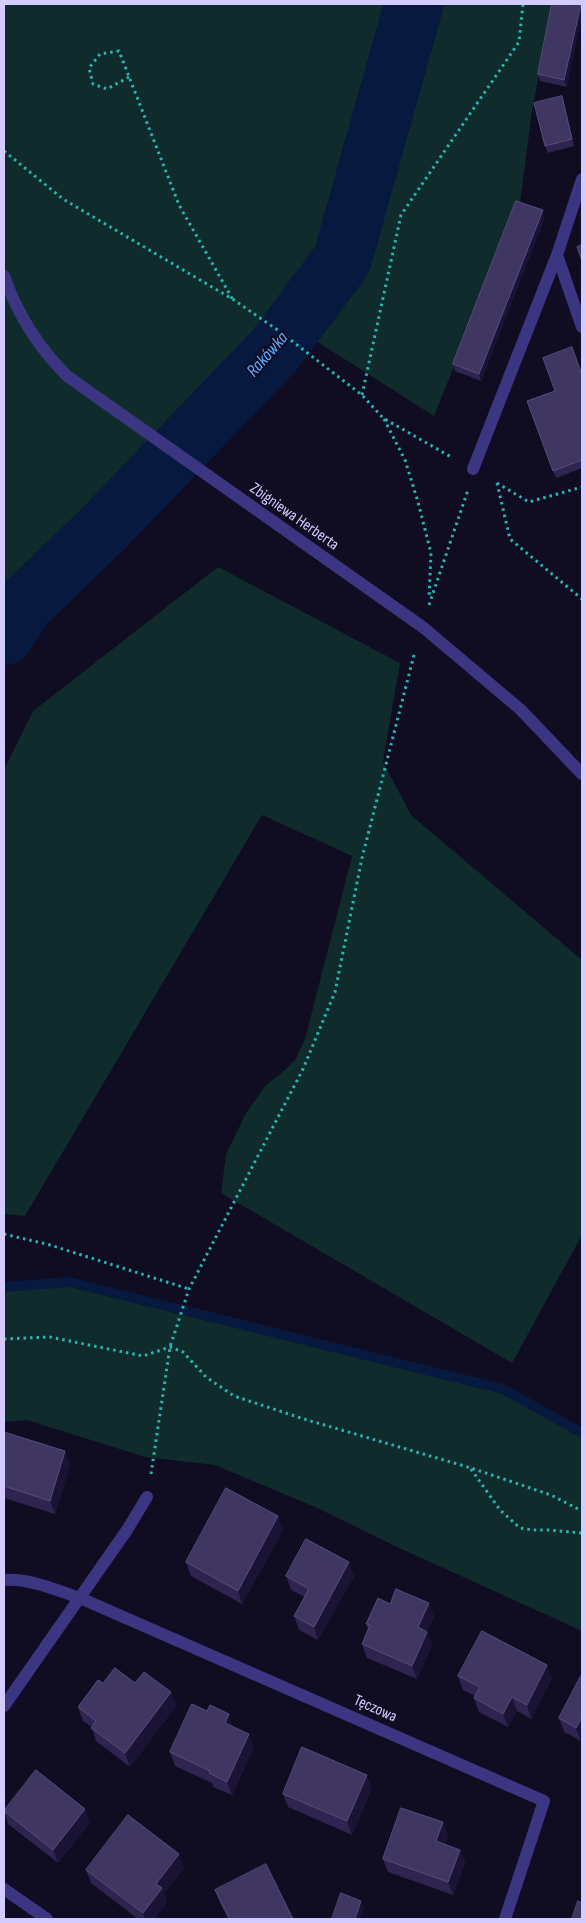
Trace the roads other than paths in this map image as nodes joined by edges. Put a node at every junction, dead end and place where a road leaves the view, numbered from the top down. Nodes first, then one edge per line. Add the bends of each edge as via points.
1 (582, 179) edge
2 (557, 255) junction
3 (4, 276) edge
4 (582, 327) edge
5 (473, 469) road end
6 (582, 774) edge
7 (147, 1497) road end
8 (4, 1580) edge
9 (80, 1598) junction
10 (4, 1706) edge
11 (4, 1889) edge
12 (46, 1919) edge
13 (505, 1919) edge

1 - 2 street
2 - 4 street
2 - 5 street
3 - 6 street, Zbigniewa Herberta via 22,317 67,376 424,628 521,710
7 - 9 street
8 - 9 street, Tęczowa via 14,1579
9 - 10 street
9 - 13 street, Tęczowa via 544,1801
11 - 12 street

